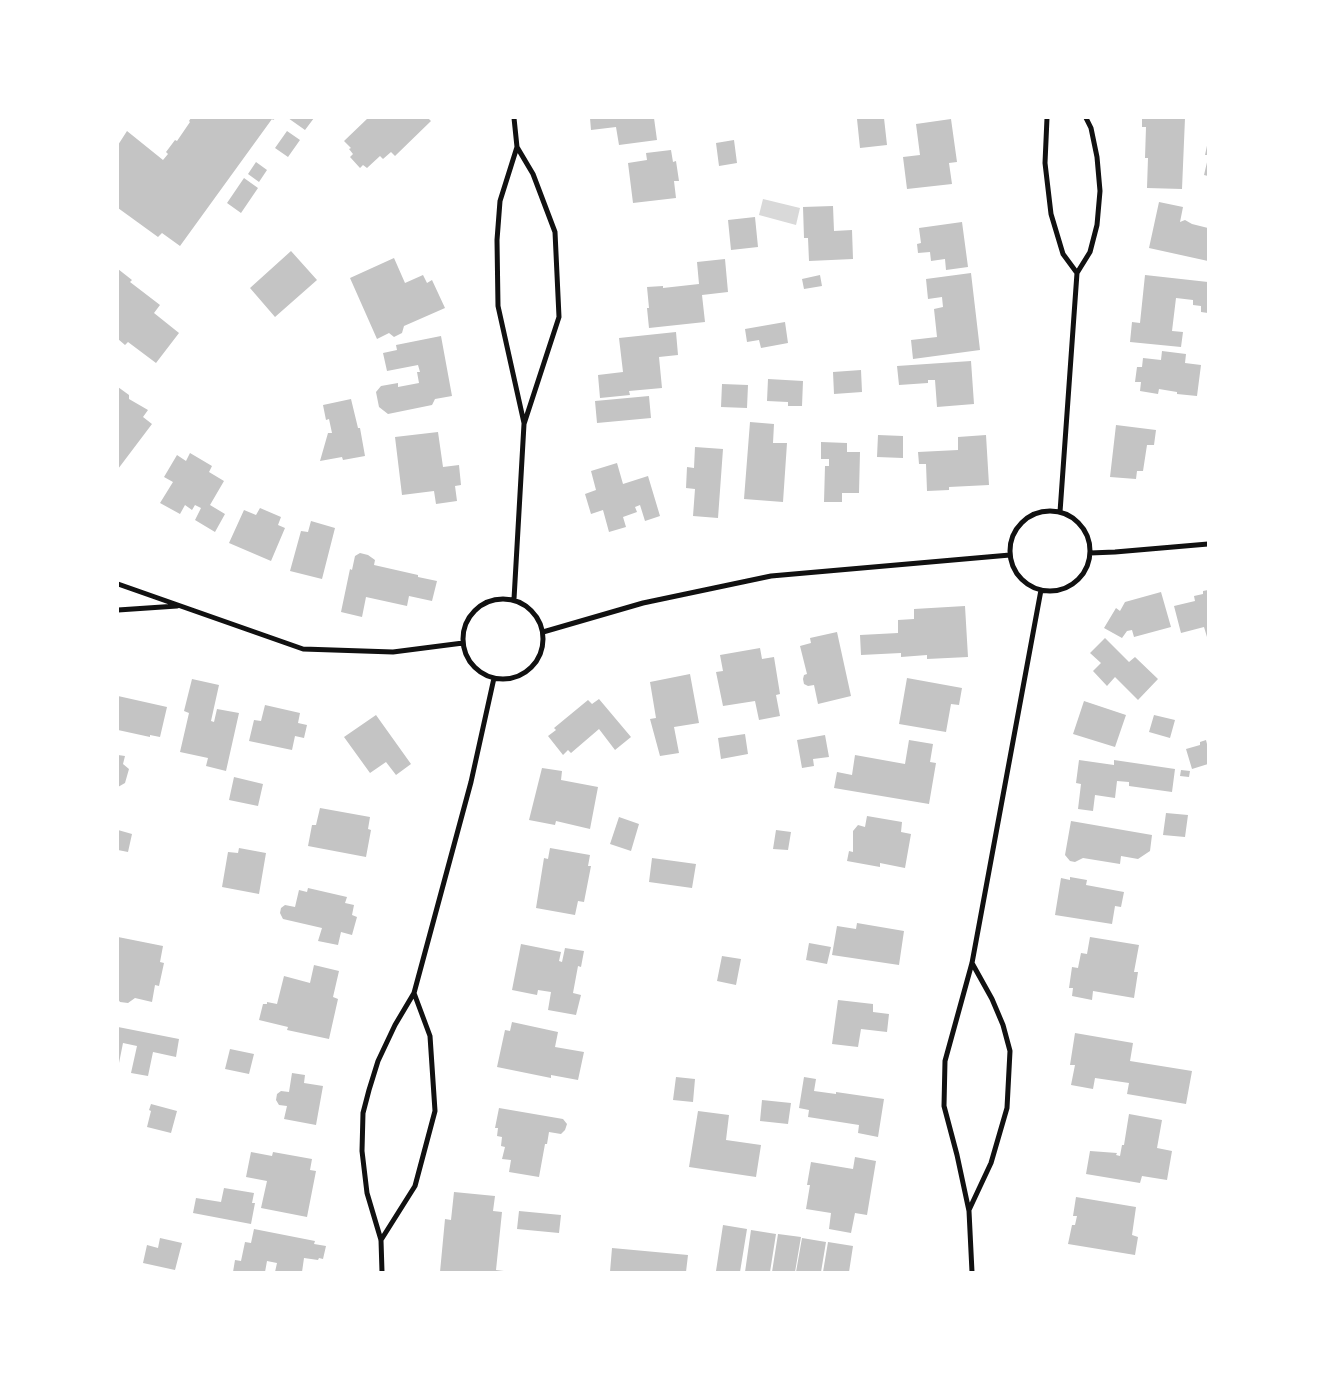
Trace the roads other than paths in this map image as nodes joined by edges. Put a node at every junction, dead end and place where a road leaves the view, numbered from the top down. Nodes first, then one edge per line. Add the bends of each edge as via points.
1 (514, 118) edge
2 (1047, 118) edge
3 (1086, 118) edge
4 (517, 147) junction
5 (1077, 273) junction
6 (524, 424) junction
7 (1060, 512) junction
8 (1208, 544) edge
9 (1090, 553) junction
10 (1010, 555) junction
11 (118, 584) edge
12 (1040, 590) junction
13 (514, 600) junction
14 (180, 606) junction
15 (118, 610) edge
16 (543, 632) junction
17 (463, 643) junction
18 (494, 678) junction
19 (972, 963) junction
20 (414, 993) junction
21 (969, 1211) junction
22 (381, 1240) junction
23 (382, 1272) edge
24 (972, 1272) edge

1 - 4 street
2 - 5 street via 1045,163 1051,214 1064,254
3 - 5 street via 1097,157 1100,191 1097,225 1090,252
4 - 6 street via 500,201 498,306
4 - 6 street via 533,174 555,232 560,317
5 - 7 street
6 - 13 street
7 - 9 street via 1072,517 1082,527 1089,539
7 - 10 street via 1047,511 1024,521 1011,542
8 - 9 street
9 - 12 street via 1083,575 1074,583 1052,592
10 - 12 street via 1019,578
10 - 16 street via 771,576 643,603
11 - 14 street
12 - 19 street
13 - 16 street via 533,612
13 - 17 street via 501,598 477,608 463,630
14 - 15 street
14 - 17 street via 303,649 393,652
16 - 18 street via 539,657 531,668 507,679
17 - 18 street via 473,666
18 - 20 street via 471,782
19 - 21 street via 944,1061 944,1106
19 - 21 street via 992,999 1010,1050 1007,1108 992,1163
20 - 22 street via 394,1025 378,1062 364,1113 362,1151 367,1193
20 - 22 street via 430,1036 435,1111 415,1186
21 - 24 street
22 - 23 street

